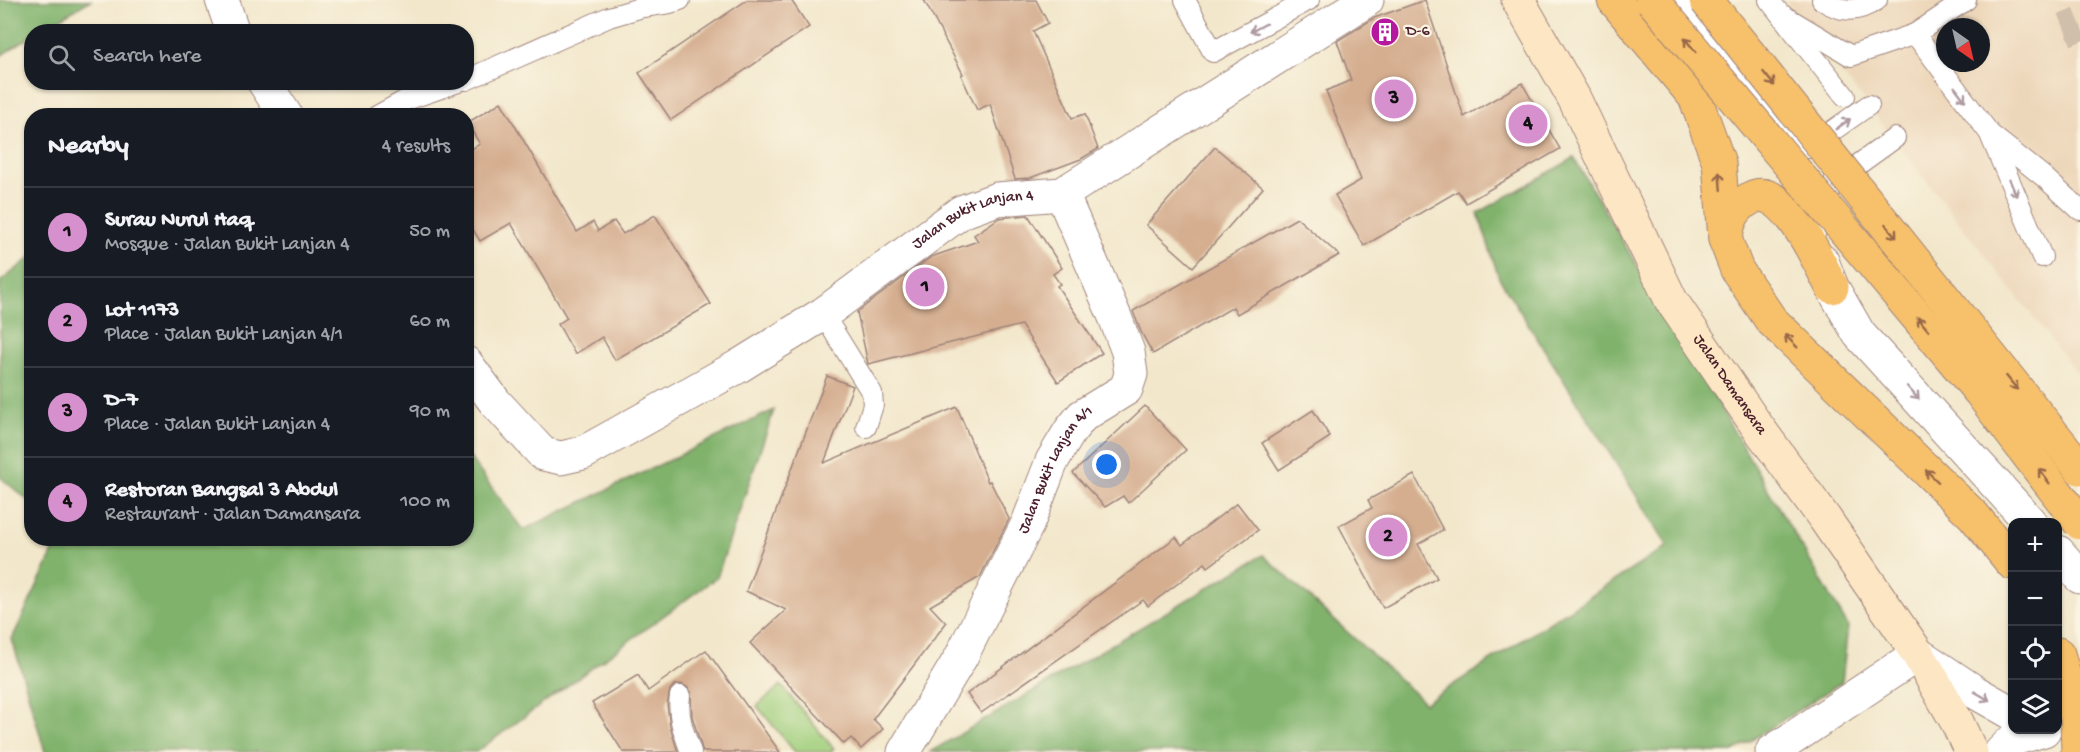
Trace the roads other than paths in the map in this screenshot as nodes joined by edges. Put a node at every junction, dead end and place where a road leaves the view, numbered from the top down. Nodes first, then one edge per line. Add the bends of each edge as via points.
1 (222, 0) edge
2 (680, 0) edge
3 (1185, 0) edge
4 (1309, 0) edge
5 (1367, 0) edge
6 (1518, 0) edge
7 (1614, 0) edge
8 (1652, 0) edge
9 (1688, 0) edge
10 (1706, 0) edge
11 (1822, 0) edge
12 (1877, 0) edge
13 (1966, 0) edge
14 (1775, 7) edge
15 (230, 24) edge
16 (1915, 34) junction
17 (474, 76) edge
18 (269, 90) edge
19 (434, 90) edge
20 (1845, 96) dead end
21 (1869, 105) dead end
22 (281, 108) edge
23 (391, 108) edge
24 (1990, 134) junction
25 (1894, 138) dead end
26 (1778, 139) junction
27 (1062, 194) junction
28 (2080, 210) edge
29 (1814, 236) junction
30 (1725, 239) junction
31 (2042, 257) dead end
32 (1832, 287) junction
33 (823, 314) junction
34 (474, 374) edge
35 (866, 427) dead end
36 (2080, 468) edge
37 (2026, 518) edge
38 (2080, 523) edge
39 (2008, 557) edge
40 (2062, 557) edge
41 (2080, 577) edge
42 (1918, 654) junction
43 (2062, 666) edge
44 (680, 696) dead end
45 (2008, 710) edge
46 (2079, 715) edge
47 (2030, 734) edge
48 (2049, 734) edge
49 (691, 752) edge
50 (904, 752) edge
51 (1772, 752) edge
52 (1971, 752) edge
53 (2001, 752) edge
54 (2078, 752) edge

1 - 15 street
2 - 17 lane via 609,17
4 -> 3 lane via 1213,52
5 - 27 street, Jalan Bukit Lanjan 4
6 - 42 street, Jalan Damansara via 1574,98 1671,300
30 -> 7 highway via 1719,163 1695,97
38 -> 8 highway, bridge via 1980,392
9 - 26 street
10 -> 36 highway, bridge
11 - 12 lane via 1836,9 1862,9
13 - 16 lane
14 - 16 lane via 1851,56
14 - 20 lane
16 -> 24 lane
18 - 22 street
19 - 23 lane
26 -> 21 lane via 1808,148
24 - 28 lane
24 -> 31 lane
25 - 29 lane via 1834,182
26 - 29 street
27 - 33 street, Jalan Bukit Lanjan 4 via 997,199 961,212
27 - 50 street, Jalan Bukit Lanjan 4/1 via 1115,317 1128,352 1131,374 1126,389 1082,416 1070,431 1052,461 1028,523 961,657
29 - 32 street
30 - 32 highway via 1730,218 1740,204 1756,195 1773,198 1787,209 1799,227
39 -> 30 highway via 1974,516 1771,320 1737,270
32 -> 37 street via 1859,334
33 - 34 street, Jalan Bukit Lanjan 4 via 583,453 561,458 543,454
33 - 35 lane via 872,393 873,405
40 - 41 street
42 -> 45 street
42 - 51 street
42 - 52 street, Jalan Damansara
43 - 46 highway
44 - 49 lane via 681,725
46 - 54 highway, bridge
47 - 53 street via 2014,739
48 - 54 street

